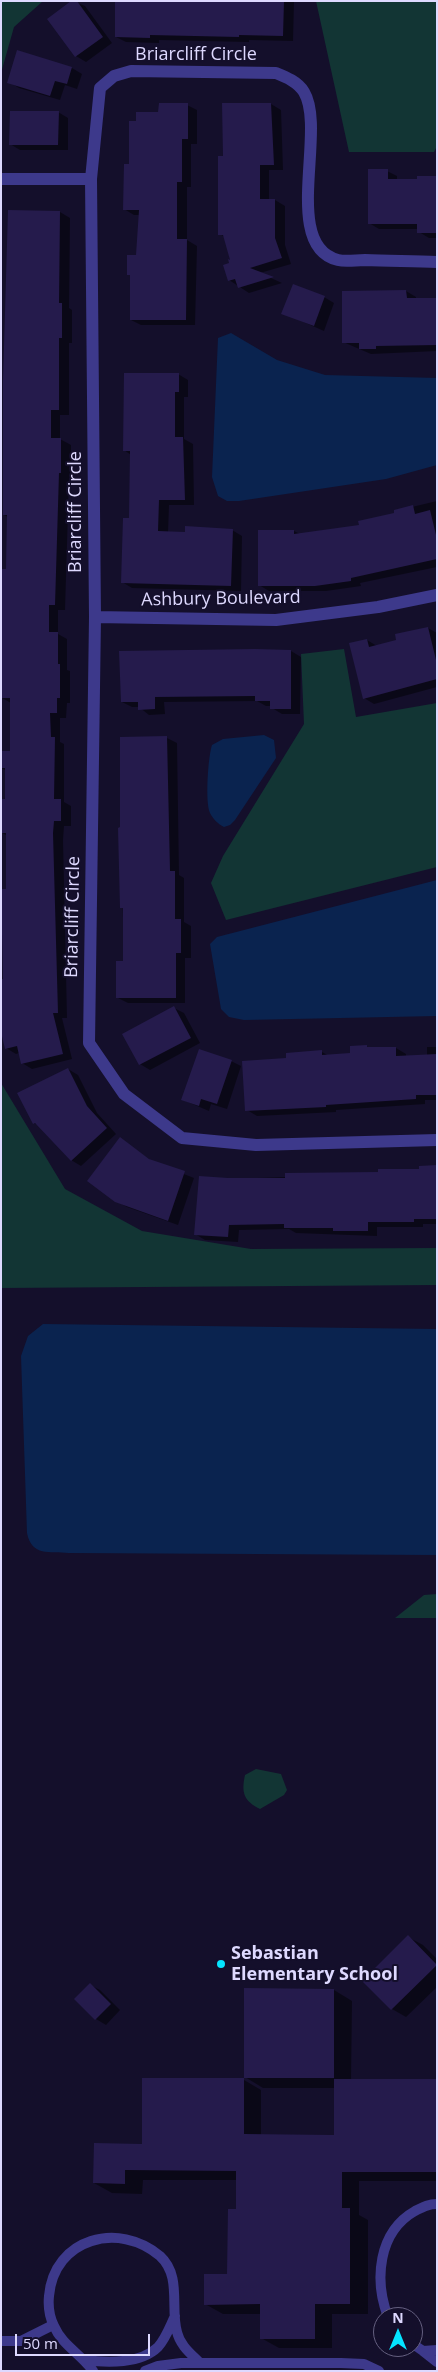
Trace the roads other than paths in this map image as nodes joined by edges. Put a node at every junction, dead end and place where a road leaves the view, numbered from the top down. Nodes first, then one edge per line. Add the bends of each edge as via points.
1 (1, 179) edge
2 (91, 179) junction
3 (437, 262) edge
4 (437, 595) edge
5 (95, 617) junction
6 (437, 1140) edge
7 (437, 2204) edge
8 (384, 2307) edge
9 (175, 2315) junction
10 (53, 2325) junction
11 (1, 2341) edge
12 (437, 2350) edge
13 (423, 2351) joint
14 (86, 2360) junction
15 (199, 2362) junction
16 (437, 2362) edge
17 (93, 2371) edge
18 (145, 2371) edge
19 (379, 2371) edge

1 - 2 street
2 - 3 street, Briarcliff Circle via 100,88 114,76 131,71 276,73 293,80 304,91 310,108 310,233 320,250 337,260
2 - 5 street, Briarcliff Circle
4 - 5 street, Ashbury Boulevard via 378,607 276,620
5 - 6 street, Briarcliff Circle via 89,1043 124,1094 182,1138 256,1146
7 - 8 lane via 428,2204 405,2217 392,2232 383,2250
9 - 10 lane via 175,2290 170,2271 162,2258 136,2241 99,2239 84,2243 67,2254 58,2266 50,2286 48,2306
9 - 14 lane via 157,2348 116,2362
9 - 15 lane via 182,2344
10 - 11 lane via 21,2341
10 - 14 lane via 64,2341
12 - 13 lane
13 - 16 lane
14 - 17 lane
15 - 18 lane via 158,2366
15 - 19 lane via 364,2364

